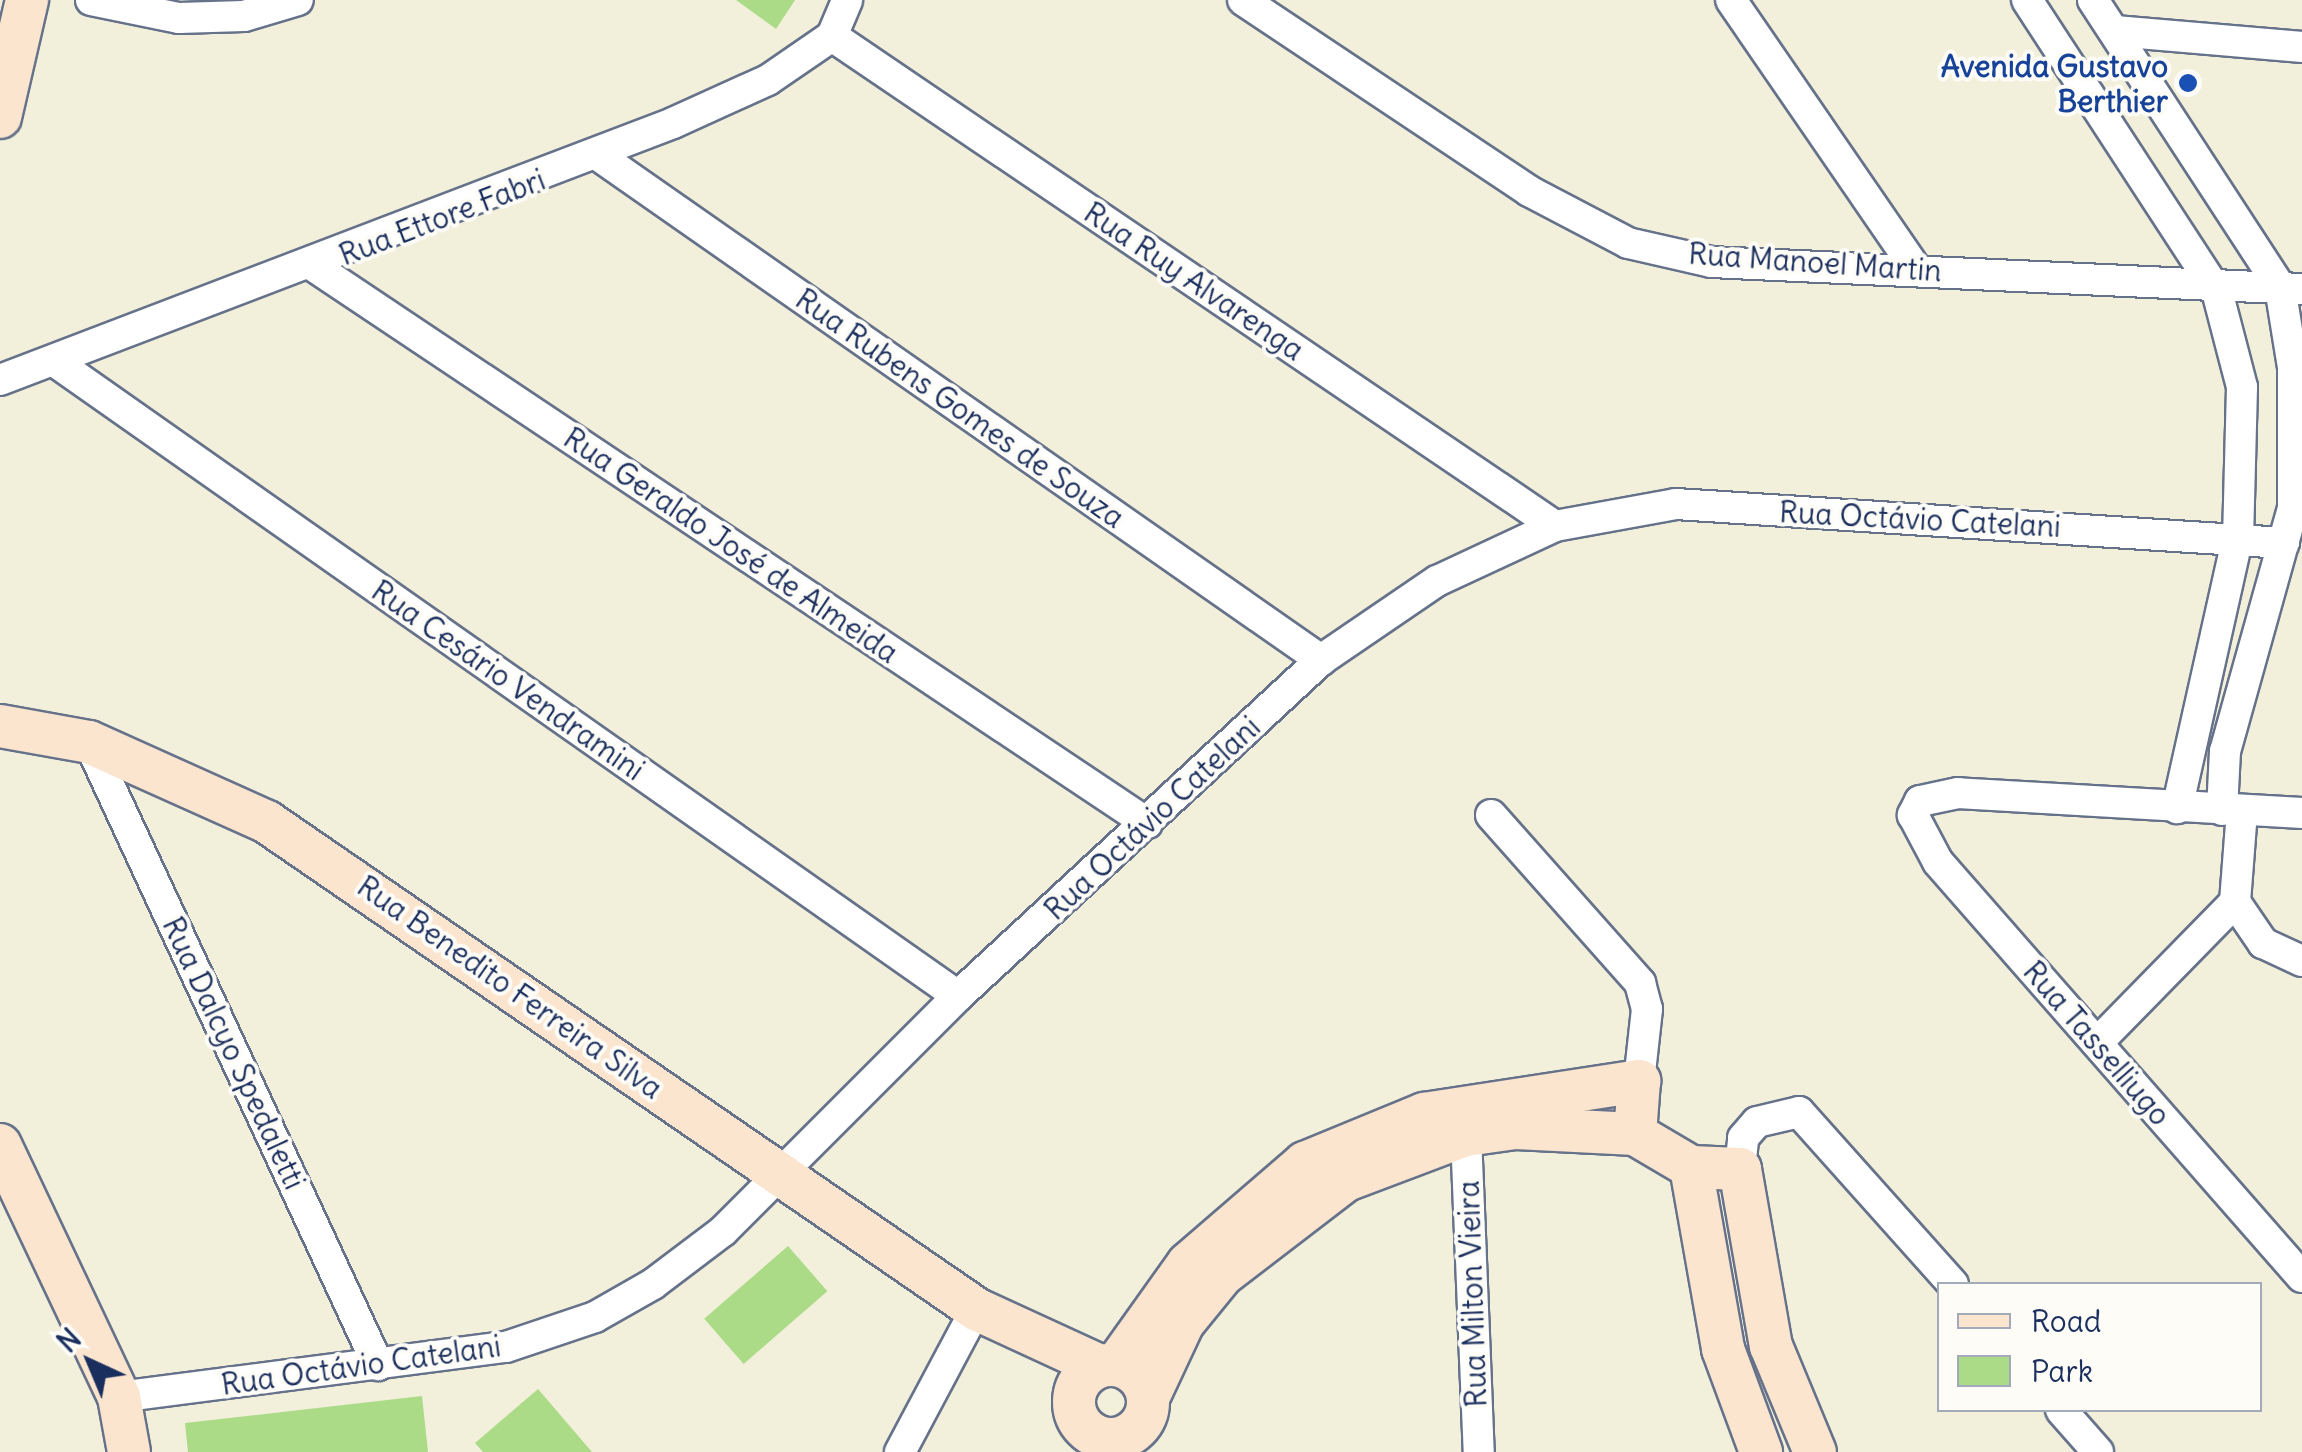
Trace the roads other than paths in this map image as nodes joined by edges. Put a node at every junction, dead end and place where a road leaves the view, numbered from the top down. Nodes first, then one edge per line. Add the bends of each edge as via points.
1 (27, 0) edge
2 (91, 0) edge
3 (298, 0) edge
4 (847, 0) edge
5 (1243, 0) edge
6 (1731, 0) edge
7 (2027, 0) edge
8 (2093, 0) edge
9 (2115, 31) junction
10 (832, 36) junction
11 (2302, 47) edge
12 (0, 117) edge
13 (599, 156) junction
14 (314, 267) junction
15 (1915, 268) junction
16 (2291, 288) edge
17 (2217, 291) junction
18 (2302, 312) edge
19 (57, 363) junction
20 (0, 380) edge
21 (1555, 526) junction
22 (2238, 536) junction
23 (2284, 542) junction
24 (1321, 660) junction
25 (0, 726) edge
26 (90, 742) junction
27 (2178, 808) junction
28 (2232, 810) junction
29 (2302, 813) edge
30 (1491, 815) dead end
31 (1147, 823) junction
32 (2234, 902) junction
33 (2302, 962) edge
34 (958, 996) junction
35 (2097, 1044) junction
36 (1639, 1081) junction
37 (1569, 1107) junction
38 (1635, 1134) junction
39 (1466, 1135) junction
40 (0, 1145) edge
41 (1691, 1168) junction
42 (1740, 1169) junction
43 (781, 1176) junction
44 (2302, 1278) edge
45 (1951, 1282) edge
46 (981, 1312) junction
47 (378, 1365) junction
48 (119, 1397) junction
49 (1092, 1401) edge
50 (2063, 1412) edge
51 (1139, 1427) edge
52 (129, 1452) edge
53 (900, 1452) edge
54 (1478, 1452) edge
55 (1761, 1452) edge
56 (1815, 1452) edge
57 (2098, 1452) edge

1 - 12 street
2 - 3 street via 179,18 244,16
4 - 10 street
5 - 15 street, Rua Manoel Martin via 1529,191 1628,243 1711,262
6 - 15 street
7 - 17 street
8 - 9 street
9 - 11 street
9 - 16 street
10 - 13 street, Rua Ettore Fabri via 768,80
10 - 21 street, Rua Ruy Alvarenga
13 - 14 street, Rua Ettore Fabri
13 - 24 street, Rua Rubens Gomes de Souza
14 - 19 street, Rua Ettore Fabri
14 - 31 street, Rua Geraldo José de Almeida
15 - 17 street, Rua Manoel Martin
16 - 17 street, Rua Manoel Martin
16 - 18 street
16 - 23 street via 2298,434
17 - 22 street via 2242,387
19 - 20 street, Rua Ettore Fabri
19 - 34 street, Rua Cesário Vendramini
21 - 22 street, Rua Octávio Catelani via 1676,504
21 - 24 street, Rua Octávio Catelani via 1437,581
22 - 23 street, Rua Octávio Catelani
22 - 27 street
23 - 28 street via 2225,752
24 - 31 street, Rua Octávio Catelani
25 - 26 street, Rua Benedito Ferreira Silva
26 - 43 street, Rua Benedito Ferreira Silva via 267,822
26 - 47 street, Rua Dalcyo Spedaletti
27 - 28 street
27 - 35 street, Rua Tasselliugo via 1958,793 1920,801 1916,831 1938,862
28 - 29 street
28 - 32 street
30 - 36 street via 1640,983 1647,1009
31 - 34 street, Rua Octávio Catelani
32 - 33 street via 2262,943
32 - 35 street
34 - 43 street, Rua Octávio Catelani
35 - 44 street, Rua Tasselliugo
36 - 37 street
36 - 38 street
37 - 38 street
37 - 39 street
37 - 49 street via 1424,1114 1305,1162 1188,1264
38 - 41 street
39 - 51 street via 1346,1180 1271,1229 1183,1323
39 - 54 street, Rua Milton Vieira
40 - 48 street
41 - 42 street
41 - 55 street via 1723,1349
42 - 45 street via 1743,1138 1757,1122 1799,1112
42 - 56 street via 1770,1346
43 - 46 street, Rua Benedito Ferreira Silva
43 - 47 street, Rua Octávio Catelani via 724,1231 594,1317 506,1347
46 - 49 street, Rua Benedito Ferreira Silva
46 - 53 street
47 - 48 street, Rua Octávio Catelani
48 - 52 street
49 - 51 street via 1107,1439
49 - 51 street via 1144,1382
50 - 57 street

